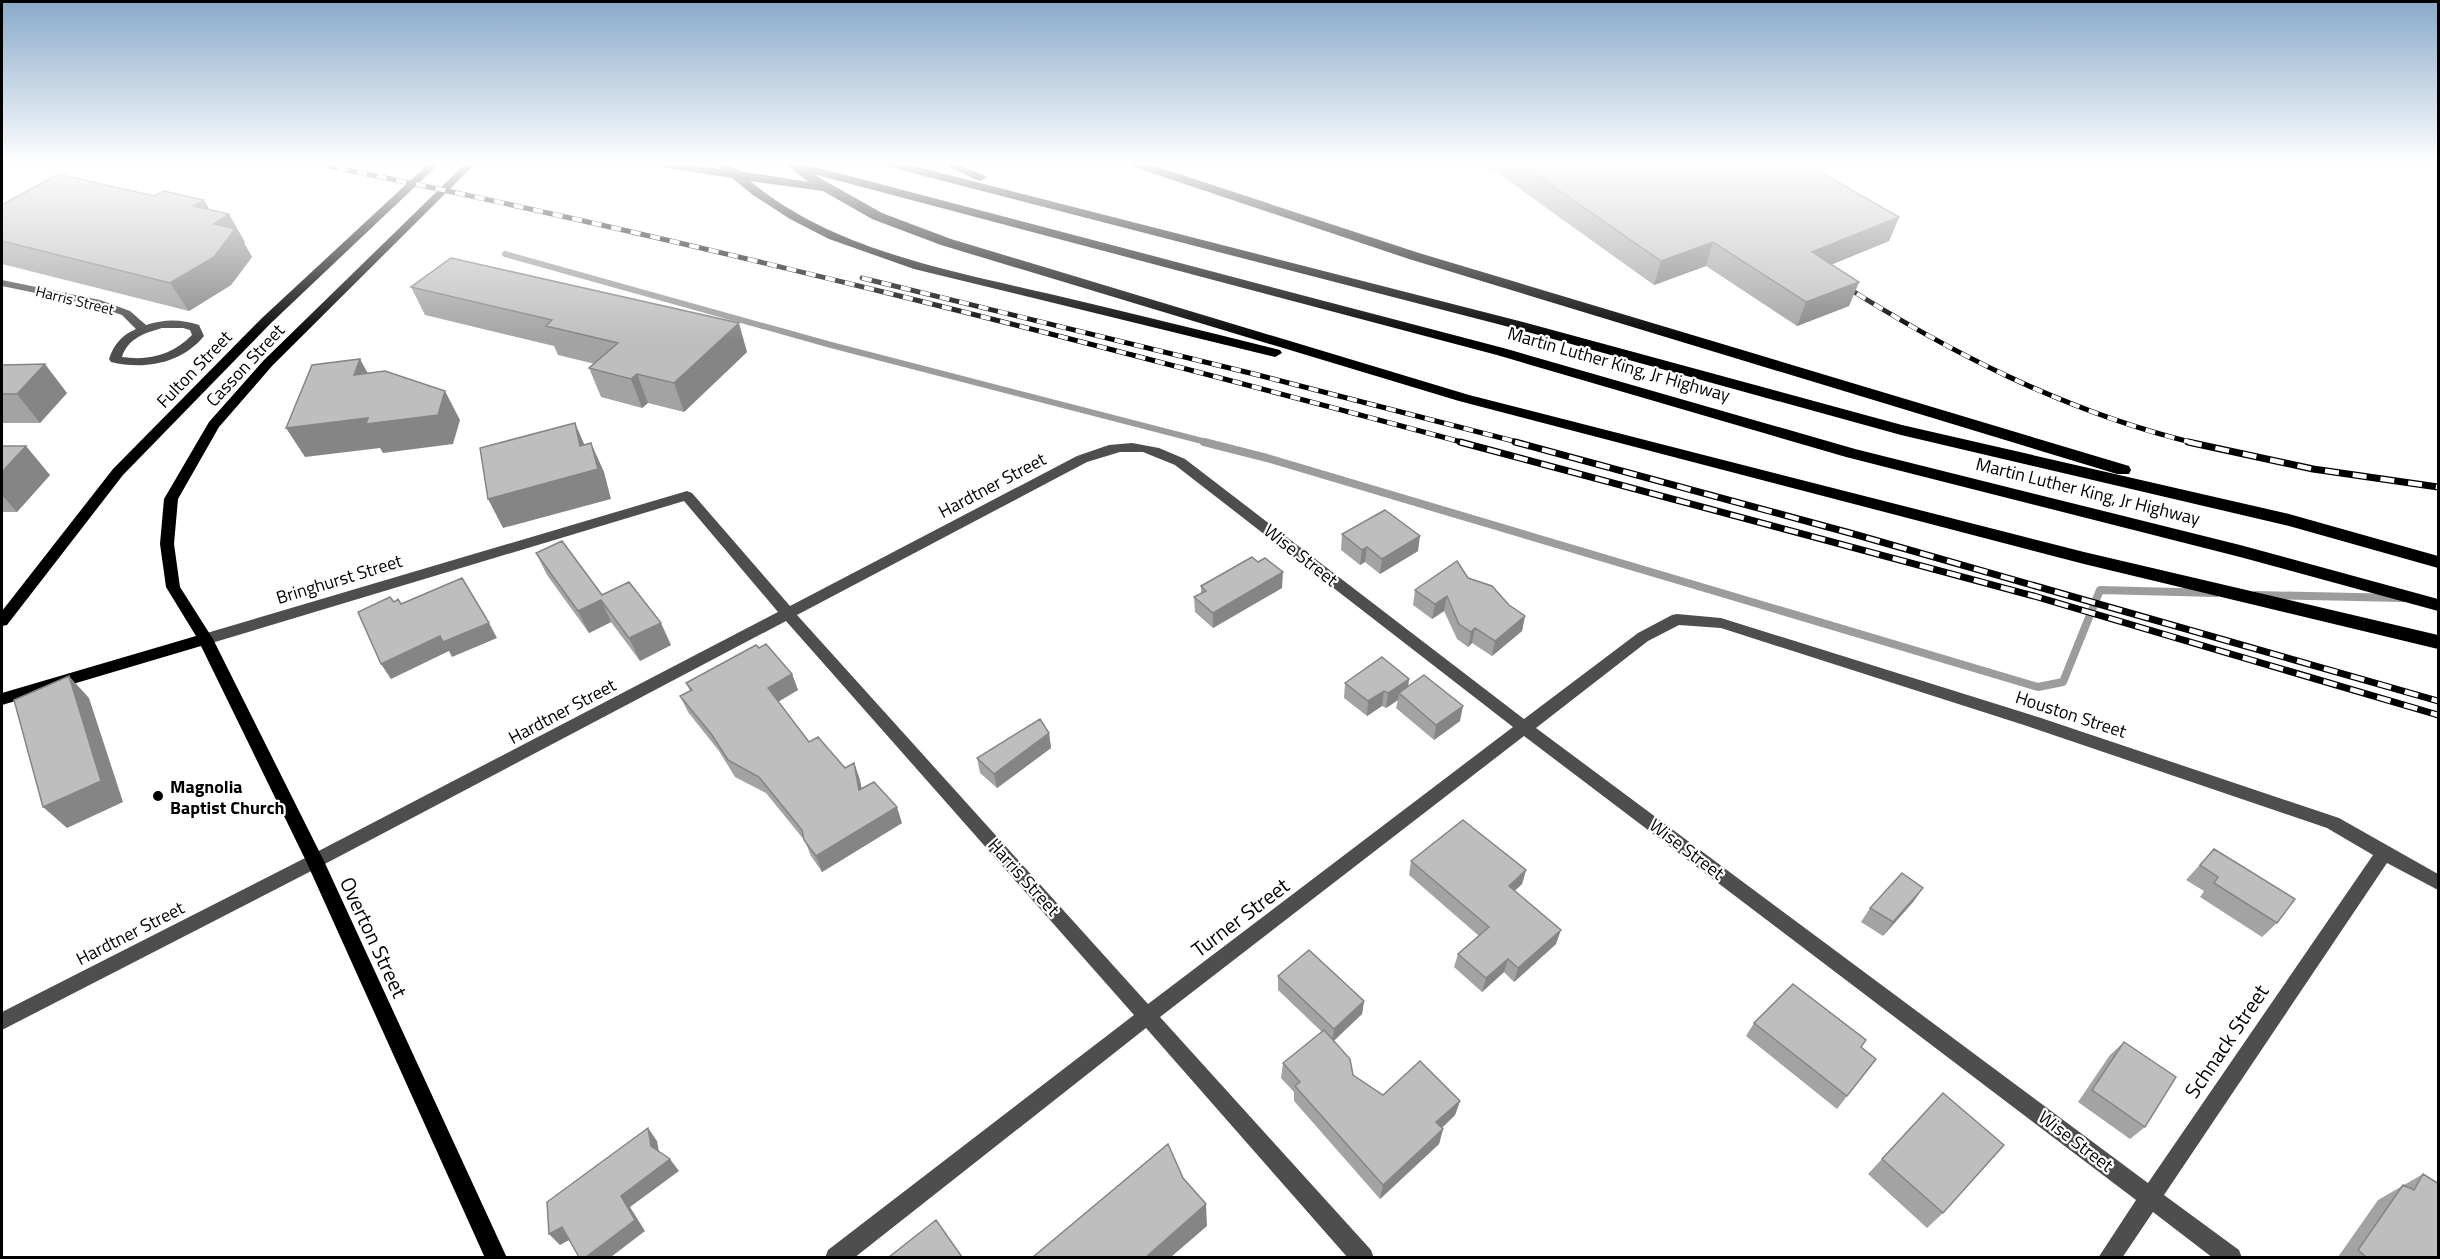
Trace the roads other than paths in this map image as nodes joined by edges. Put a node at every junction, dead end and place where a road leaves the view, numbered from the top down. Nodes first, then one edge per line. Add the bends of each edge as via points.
1 (371, 223) edge
2 (410, 223) edge
3 (810, 223) edge
4 (896, 223) edge
5 (1000, 223) edge
6 (1013, 223) edge
7 (1120, 223) edge
8 (1314, 223) edge
9 (1056, 234) junction
10 (2, 284) edge
11 (143, 329) junction
12 (1464, 398) junction
13 (1142, 446) joint
14 (687, 496) joint
15 (2289, 520) junction
16 (2439, 562) edge
17 (2439, 605) edge
18 (789, 615) junction
19 (1677, 619) joint
20 (2, 621) edge
21 (205, 639) junction
22 (2439, 642) edge
23 (2, 699) edge
24 (1525, 728) junction
25 (2385, 852) junction
26 (315, 861) junction
27 (2439, 883) edge
28 (1148, 1015) junction
29 (2, 1020) edge
30 (2150, 1196) junction
31 (496, 1257) edge
32 (836, 1257) edge
33 (1363, 1257) edge
34 (2109, 1257) edge
35 (2231, 1257) edge

1 - 20 main road, Fulton Street via 266,321 118,472
2 - 21 main road, Casson Street via 268,363 214,425 171,499 167,543 174,587
3 - 12 highway via 918,267
4 - 12 highway via 946,242
5 - 9 highway
6 - 9 highway, Martin Luther King, Jr Highway
7 - 15 highway, Martin Luther King, Jr Highway via 1518,325 1901,430
8 - 15 highway
9 - 17 highway, Martin Luther King, Jr Highway via 1502,352 1852,453
10 - 11 street, Harris Street via 96,302 126,313
11 - 11 street, Harris Street via 118,346 115,359 141,362 172,356 198,336 195,328 184,324
12 - 22 highway via 2084,558
13 - 18 street, Hardtner Street via 1120,446 1082,459
13 - 24 street, Wise Street via 1180,462
14 - 18 street, Harris Street
14 - 21 street, Bringhurst Street
15 - 16 highway, Martin Luther King, Jr Highway
18 - 26 street, Hardtner Street
18 - 28 street, Harris Street
19 - 24 street, Turner Street via 1643,637
19 - 25 street, Houston Street via 1721,623 2031,721 2333,823
21 - 23 main road, Bringhurst Street
21 - 26 main road, Overton Street
24 - 28 street, Turner Street
24 - 30 street, Wise Street
25 - 27 street, Houston Street
25 - 30 street, Schnack Street
26 - 29 street, Hardtner Street
26 - 31 main road, Overton Street
28 - 32 street, Turner Street
28 - 33 street, Harris Street
30 - 34 street, Schnack Street
30 - 35 street, Wise Street

